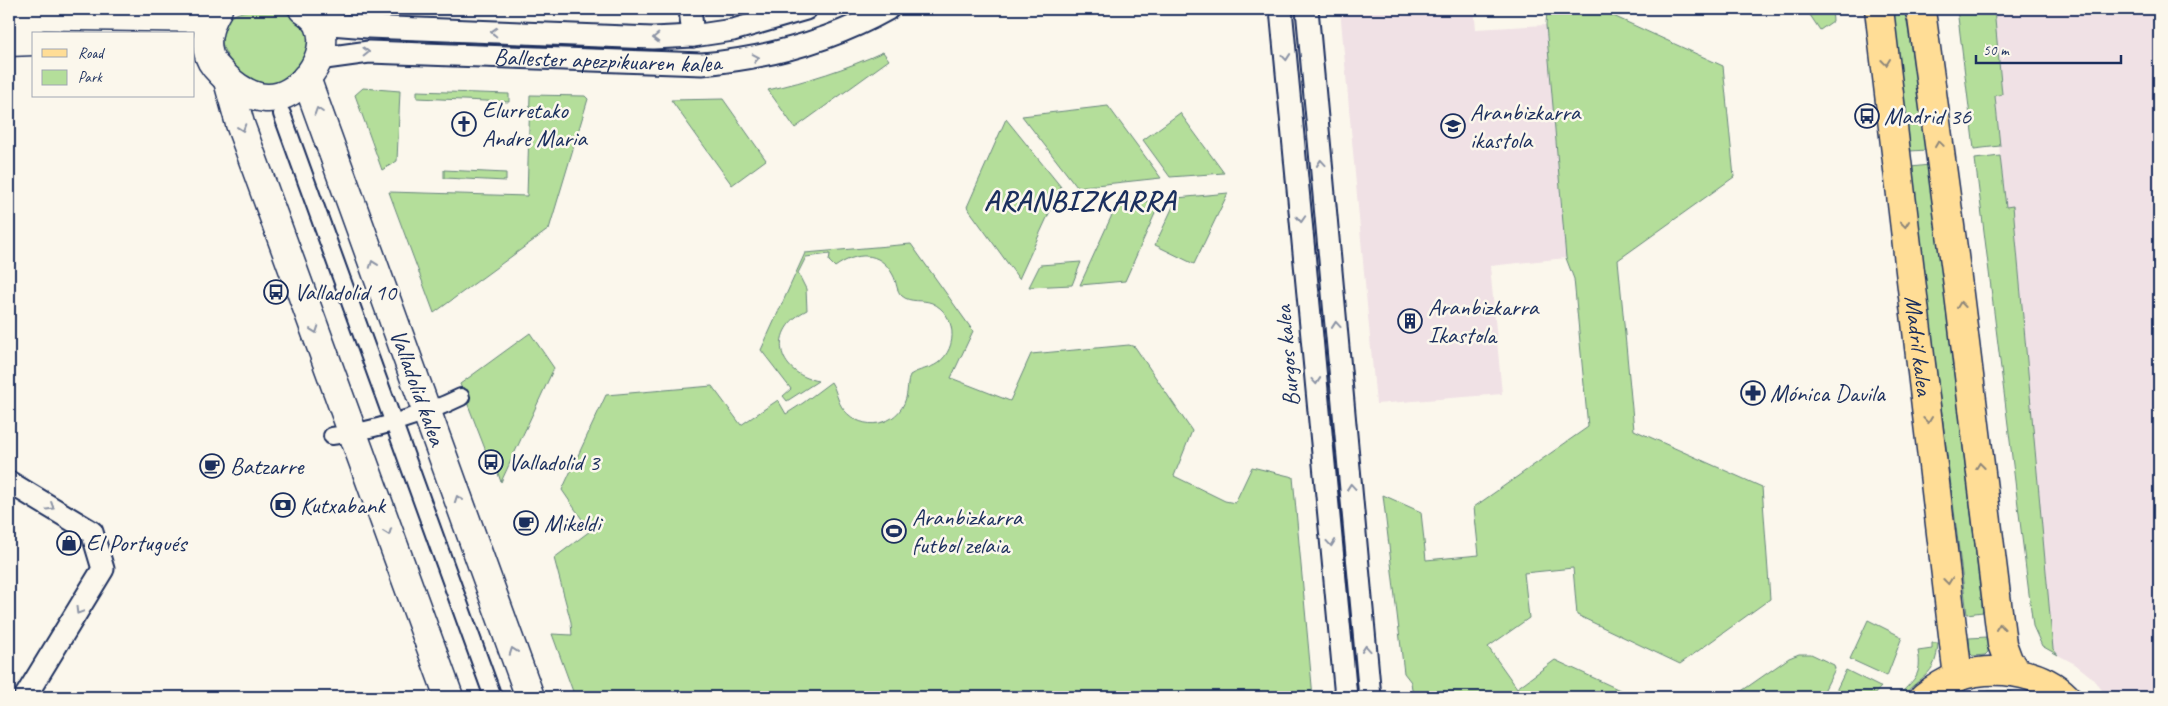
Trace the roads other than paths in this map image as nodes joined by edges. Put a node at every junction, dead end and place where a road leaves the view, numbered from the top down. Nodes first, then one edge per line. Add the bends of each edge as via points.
1 (690, 9) edge
2 (806, 9) edge
3 (888, 9) edge
4 (1281, 9) edge
5 (1308, 9) edge
6 (1879, 10) edge
7 (1921, 12) edge
8 (215, 13) edge
9 (9, 15) edge
10 (311, 16) edge
11 (693, 36) junction
12 (9, 42) edge
13 (32, 42) edge
14 (212, 66) edge
15 (312, 68) junction
16 (282, 114) dead end
17 (461, 397) dead end
18 (427, 412) junction
19 (392, 422) junction
20 (342, 435) junction
21 (9, 482) edge
22 (2016, 672) junction
23 (1958, 677) junction
24 (25, 697) edge
25 (449, 697) edge
26 (493, 697) edge
27 (530, 697) edge
28 (1346, 697) edge
29 (1370, 697) edge
30 (1924, 697) edge
31 (2066, 697) edge

1 - 11 street
2 - 11 street, Ballester apezpikuaren kalea via 734,30
15 -> 3 street, Ballester apezpikuaren kalea via 369,52 702,64 742,61 776,54 822,38
4 -> 28 street, Burgos kalea
29 -> 5 street
6 -> 23 main road, Madril kalea
22 -> 7 main road, Madril kalea via 2002,644 1959,288
8 - 9 main road
8 - 14 main road via 207,40
11 -> 10 street, Ballester apezpikuaren kalea via 653,38 368,27
10 - 15 main road via 323,45
12 - 13 main road
14 - 15 main road via 246,92 266,98 292,90
14 -> 20 main road via 240,124
18 -> 15 main road, Valladolid kalea
16 - 19 street, Valladolid kalea
17 - 18 street
18 - 19 street
27 -> 18 main road, Valladolid kalea
19 - 20 street
19 - 26 street, Valladolid kalea
20 -> 25 main road
21 -> 24 street via 92,532 104,568
22 - 23 main road via 1987,670
22 - 31 main road via 2041,680
23 - 30 main road

